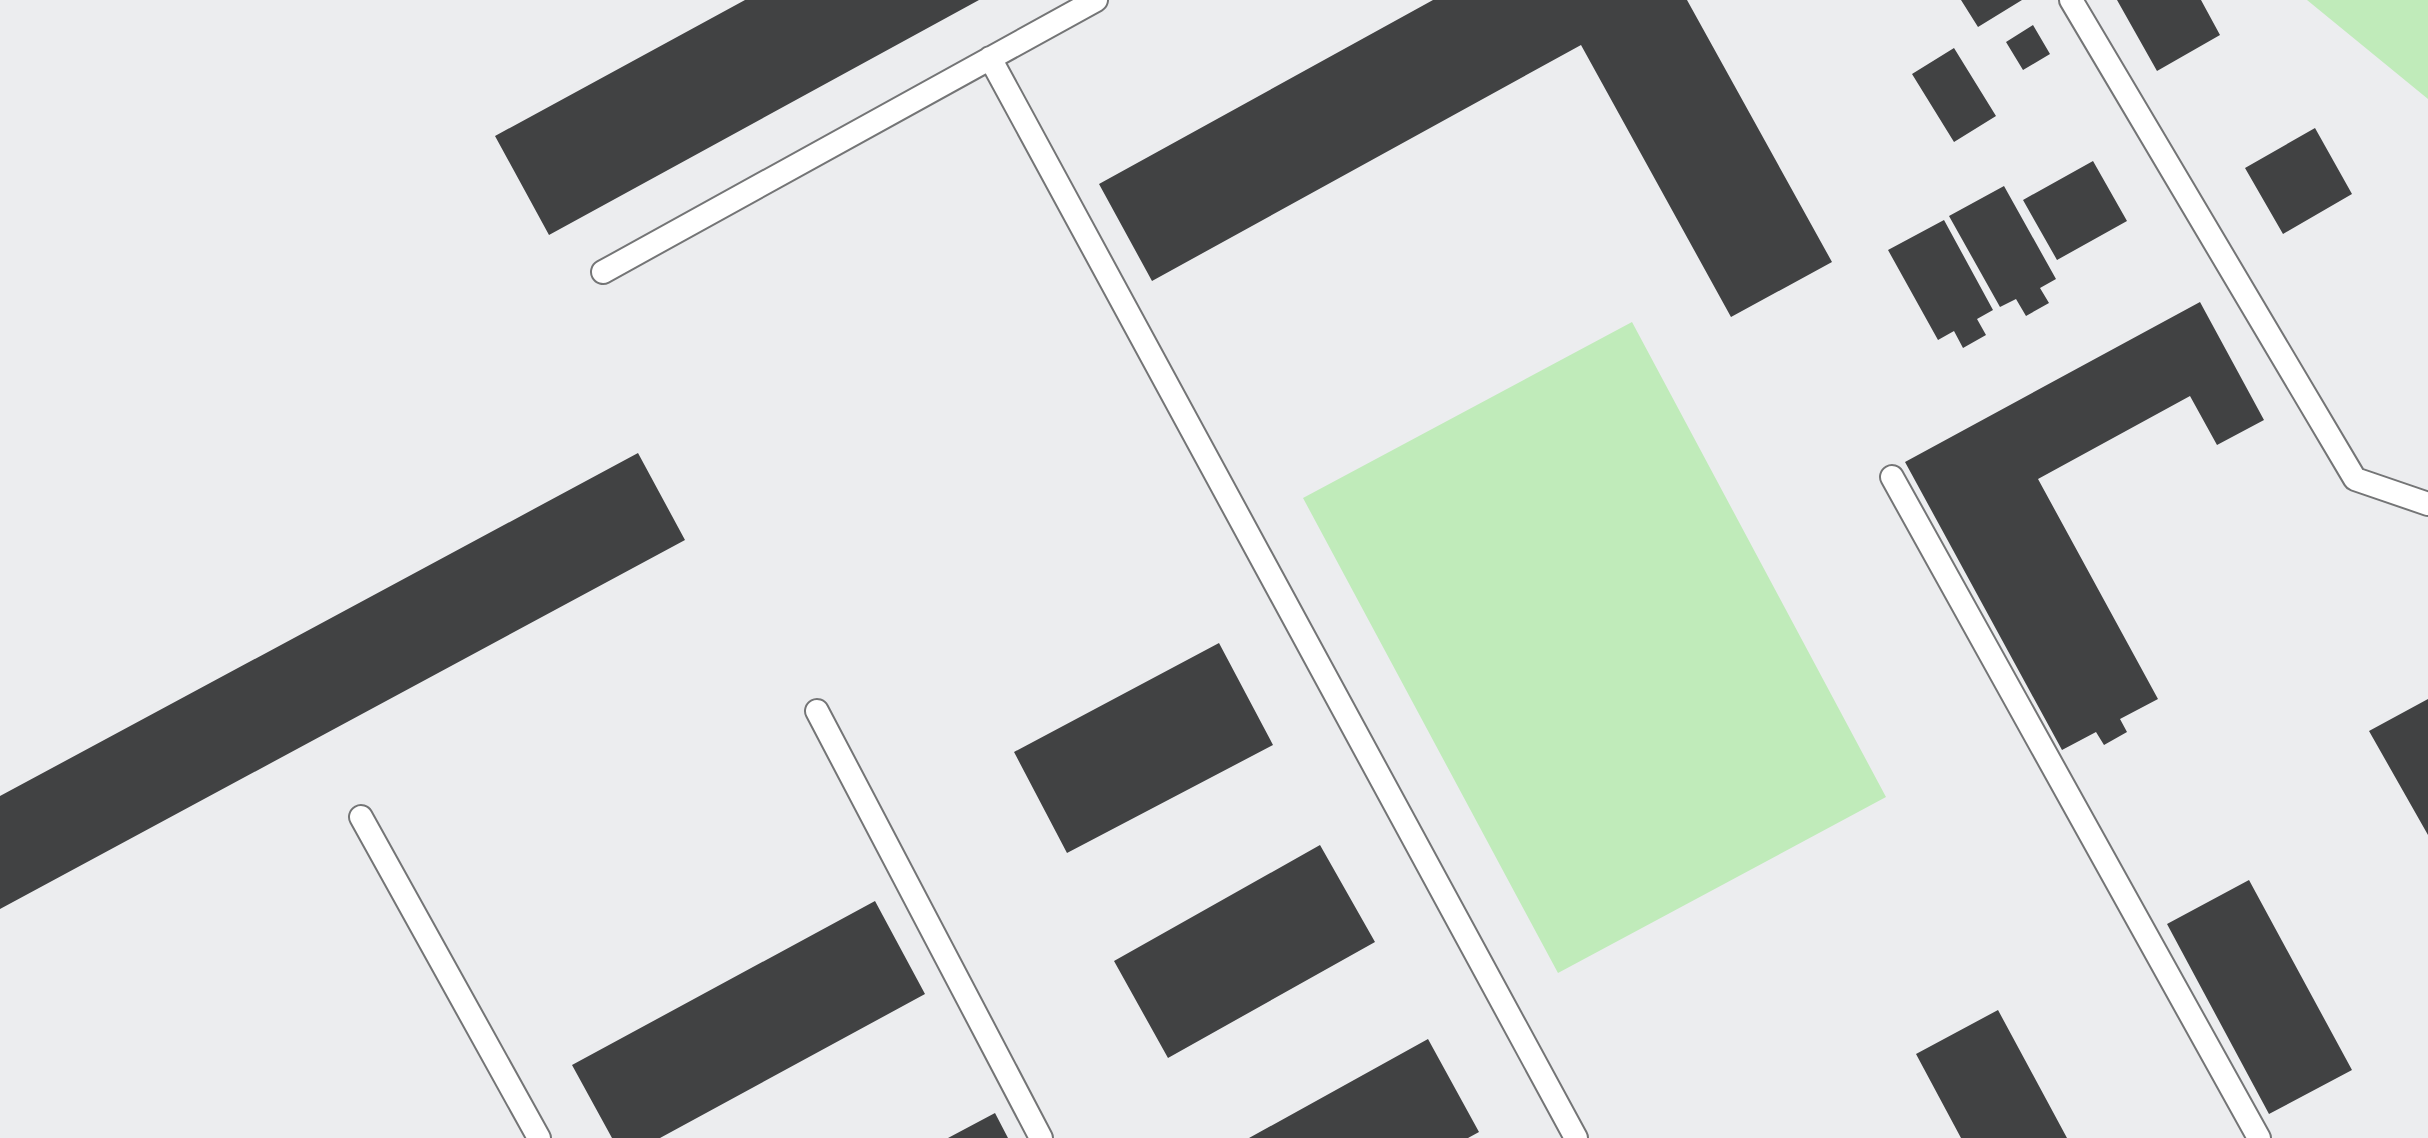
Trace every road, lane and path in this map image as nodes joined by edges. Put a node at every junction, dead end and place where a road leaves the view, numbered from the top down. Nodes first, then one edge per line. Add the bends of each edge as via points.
1 (1096, 0) edge
2 (2071, 0) edge
3 (990, 58) junction
4 (603, 272) dead end
5 (1892, 477) dead end
6 (2428, 504) edge
7 (817, 711) dead end
8 (361, 817) dead end
9 (539, 1138) edge
10 (1041, 1138) edge
11 (1576, 1138) edge
12 (2259, 1138) edge

1 - 3 lane
2 - 6 lane via 2355,479
3 - 4 lane
3 - 11 lane
5 - 12 lane
7 - 10 lane
8 - 9 lane

